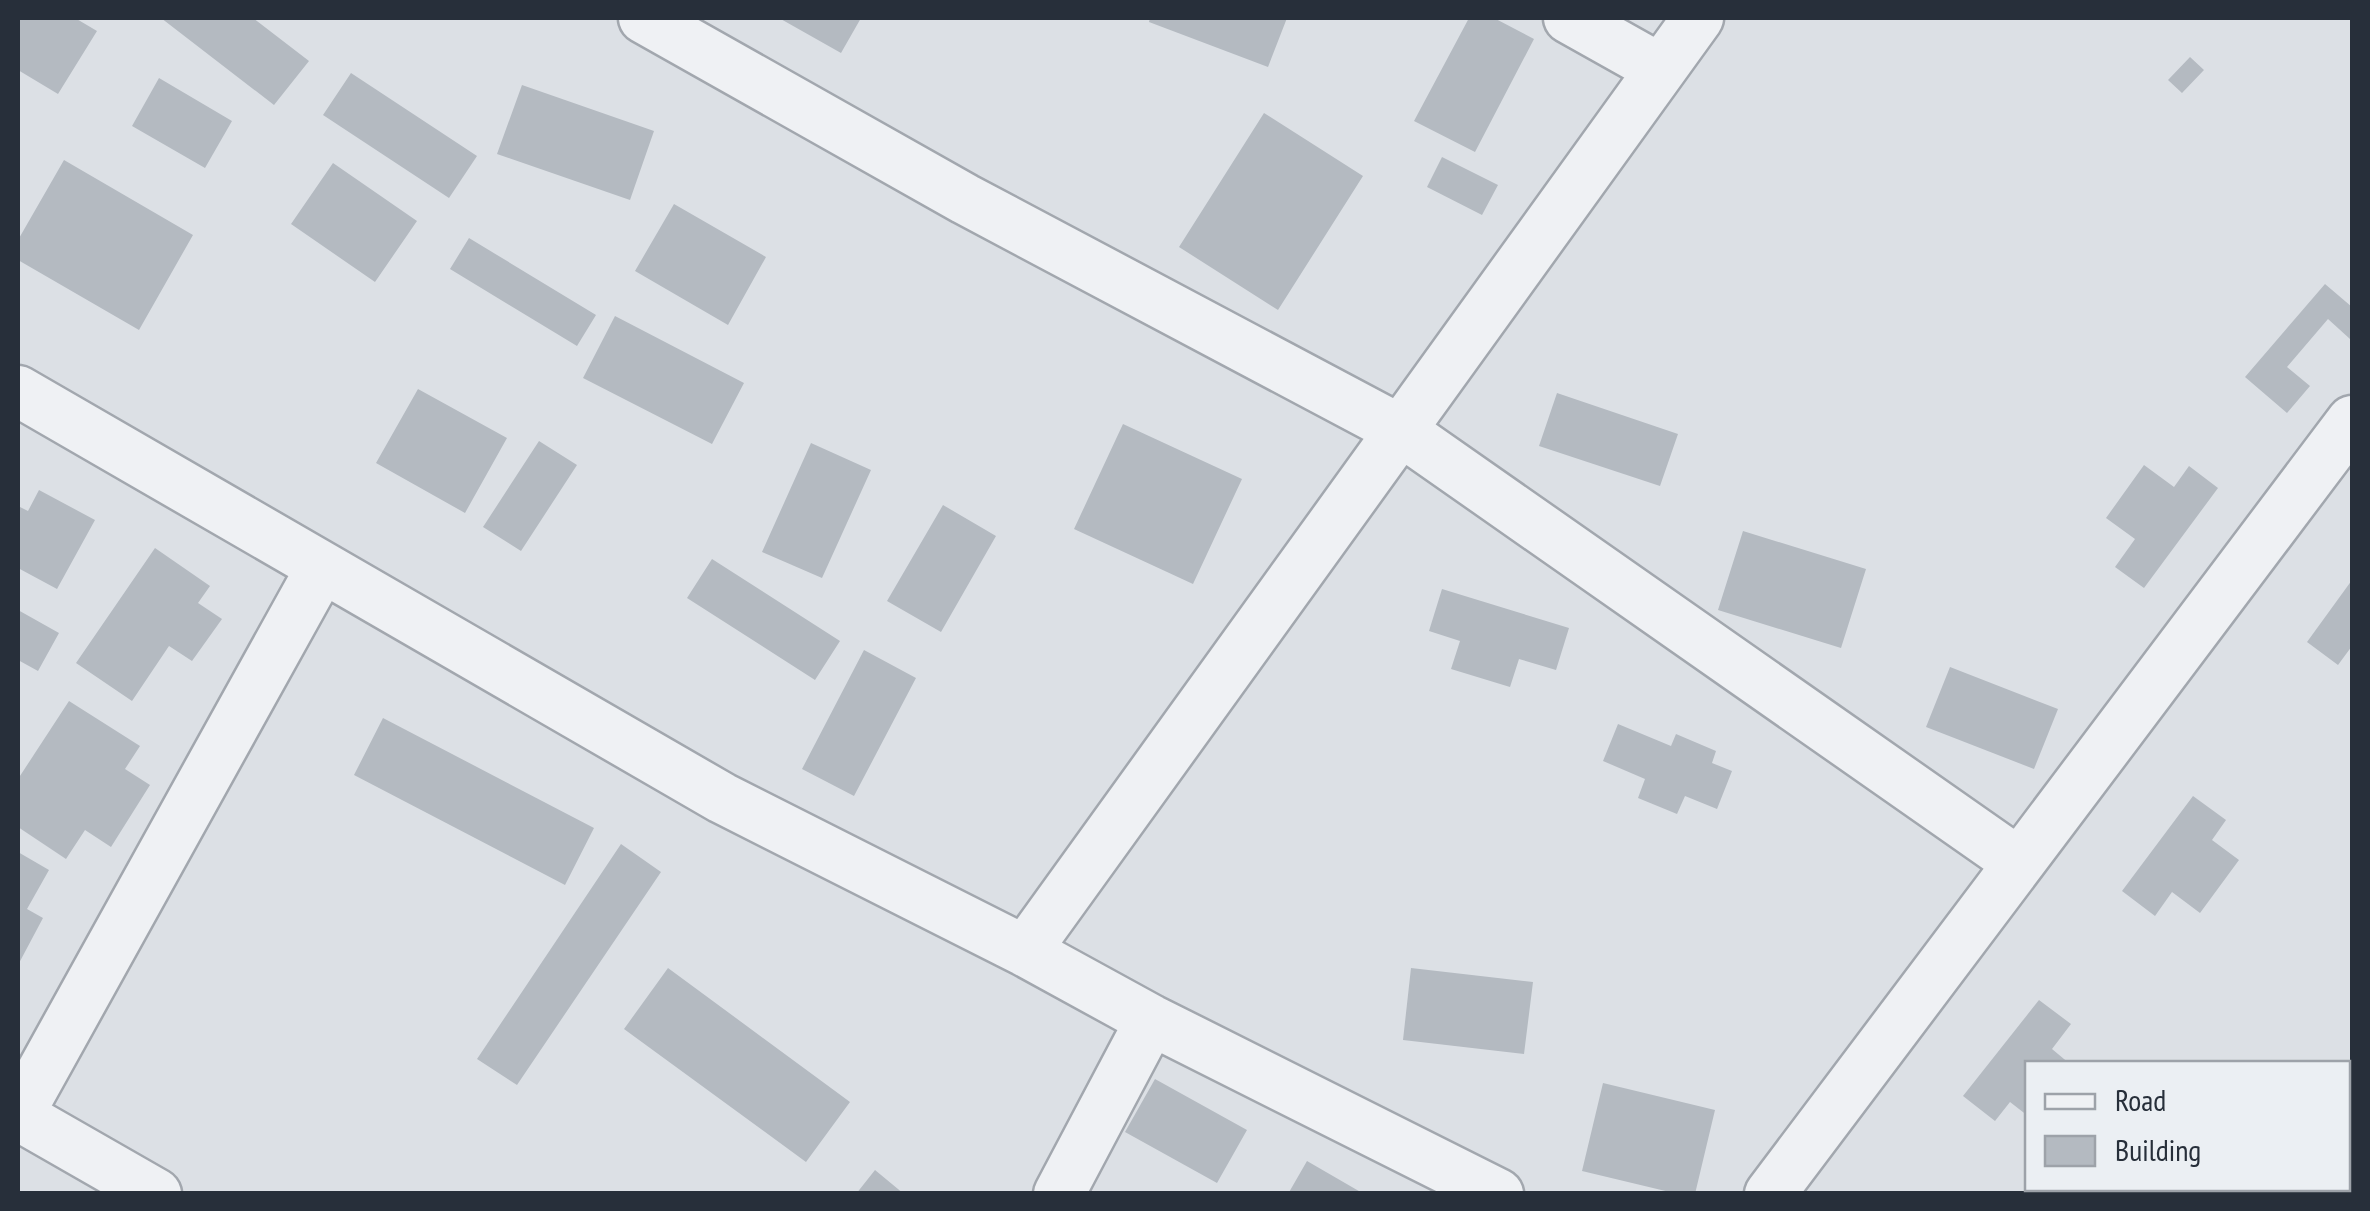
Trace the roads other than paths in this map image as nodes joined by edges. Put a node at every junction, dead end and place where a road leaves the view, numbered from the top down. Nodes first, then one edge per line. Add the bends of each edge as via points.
1 (644, 18) edge
2 (1569, 18) edge
3 (1698, 18) edge
4 (1660, 69) junction
5 (18, 392) edge
6 (2352, 421) edge
7 (1400, 430) junction
8 (322, 566) junction
9 (2019, 863) junction
10 (1025, 952) junction
11 (1151, 1020) junction
12 (34, 1045) edge
13 (18, 1115) edge
14 (156, 1194) edge
15 (1059, 1194) edge
16 (1498, 1194) edge
17 (1770, 1194) edge

1 - 7 street via 965,199
2 - 4 street
3 - 4 street
4 - 7 street
5 - 8 street
6 - 9 street
7 - 9 street
7 - 10 street
8 - 10 street via 722,798
8 - 12 street
9 - 17 street
10 - 11 street
11 - 15 street
11 - 16 street
12 - 13 street
13 - 14 street

